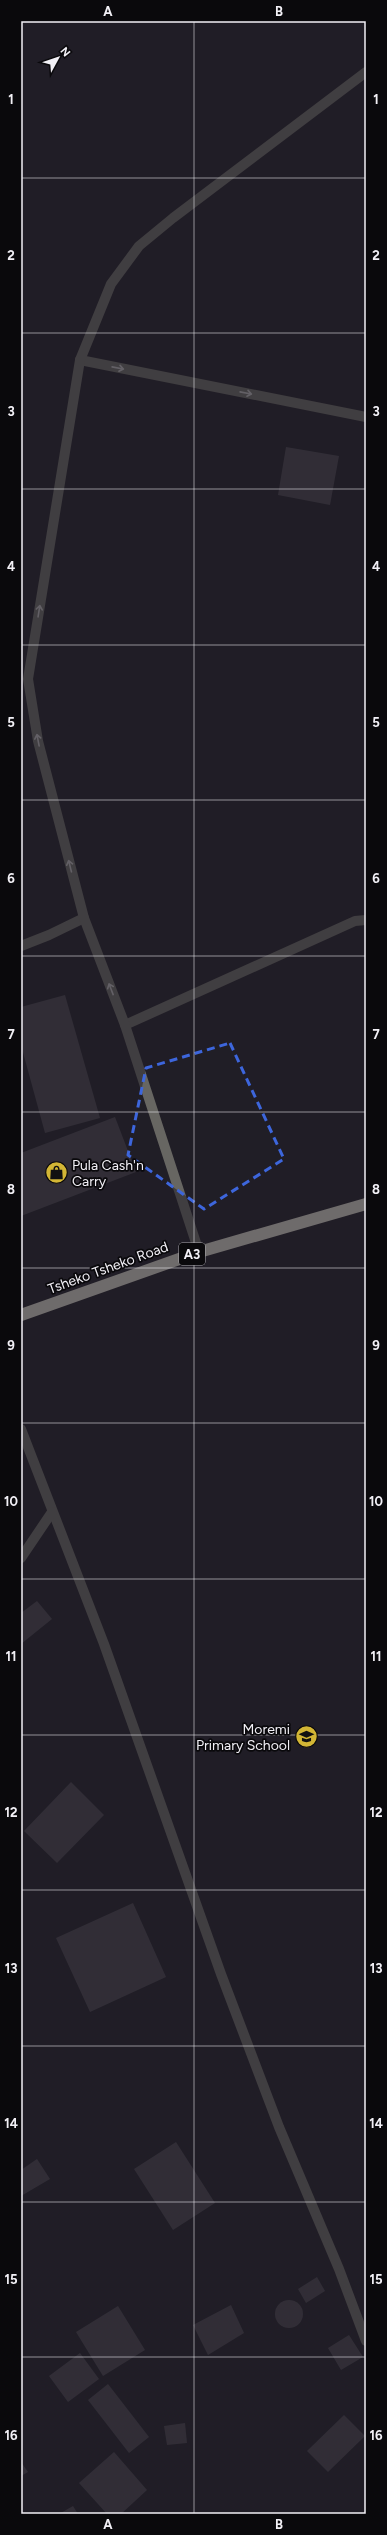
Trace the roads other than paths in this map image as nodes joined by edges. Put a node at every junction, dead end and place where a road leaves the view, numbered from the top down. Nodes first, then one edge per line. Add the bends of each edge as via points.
1 (366, 72) edge
2 (80, 360) junction
3 (366, 417) edge
4 (84, 918) junction
5 (366, 920) edge
6 (21, 946) edge
7 (125, 1025) junction
8 (366, 1204) edge
9 (199, 1252) junction
10 (21, 1315) edge
11 (21, 1429) edge
12 (52, 1512) junction
13 (21, 1558) edge
14 (366, 2341) edge

1 - 2 street via 139,246 111,284
2 -> 3 street
4 -> 2 street via 38,741 28,679
4 - 6 street
7 -> 4 street
5 - 7 street via 355,921
7 - 9 street
8 - 9 highway, Tsheko Tsheko Road / A3
9 - 10 highway, Tsheko Tsheko Road / A3
11 - 12 street
12 - 13 street
12 - 14 street via 104,1644 221,1974 276,2120 339,2269

